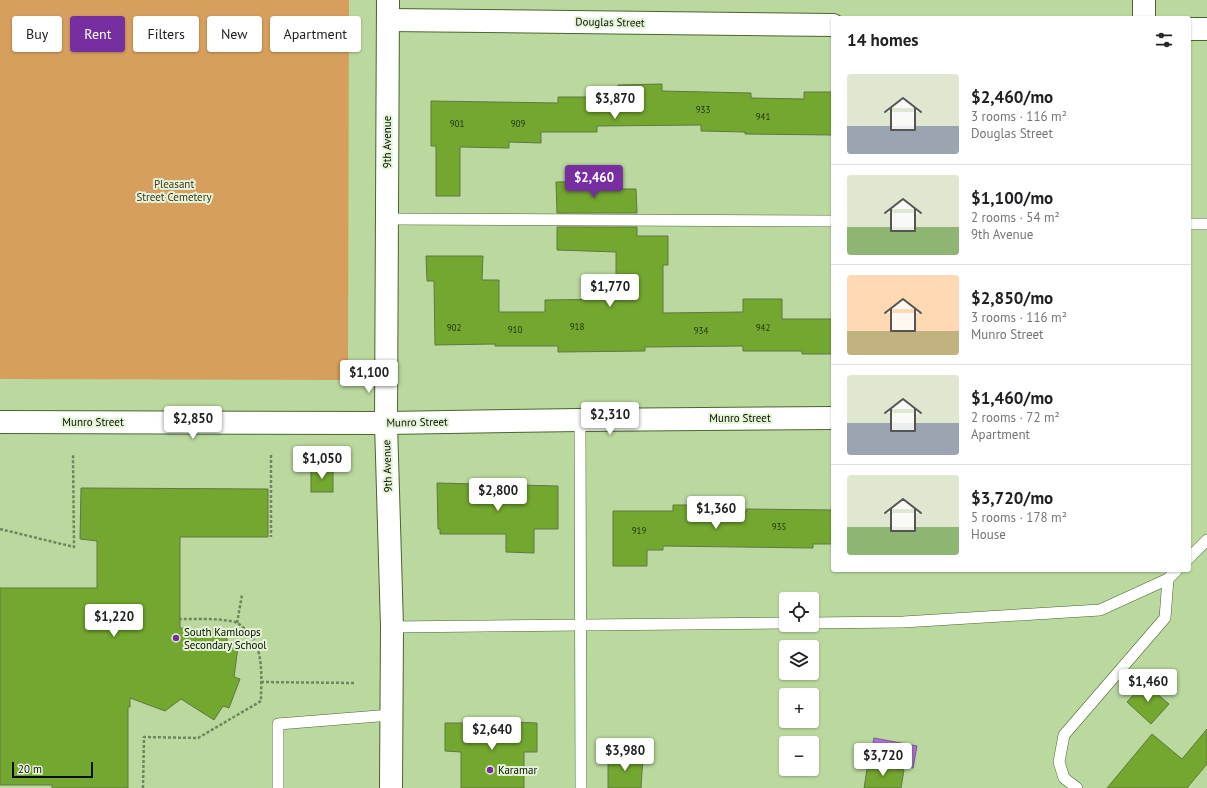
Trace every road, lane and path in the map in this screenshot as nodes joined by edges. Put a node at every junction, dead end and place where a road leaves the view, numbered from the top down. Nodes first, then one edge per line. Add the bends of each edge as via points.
1 (1144, 0) edge
2 (388, 10) edge
3 (1144, 16) edge
4 (831, 25) edge
5 (1191, 29) edge
6 (1207, 29) edge
7 (386, 219) junction
8 (831, 221) edge
9 (1191, 224) edge
10 (1207, 224) edge
11 (831, 418) edge
12 (580, 420) junction
13 (0, 422) edge
14 (386, 423) junction
15 (73, 454) dead end
16 (271, 455) dead end
17 (0, 529) edge
18 (271, 537) dead end
19 (1207, 540) edge
20 (1191, 556) edge
21 (1175, 572) edge
22 (1168, 579) junction
23 (242, 595) dead end
24 (180, 619) dead end
25 (237, 623) junction
26 (779, 623) edge
27 (819, 623) edge
28 (581, 625) junction
29 (392, 627) junction
30 (261, 682) junction
31 (354, 683) dead end
32 (391, 715) junction
33 (143, 788) edge
34 (278, 788) edge
35 (391, 788) edge
36 (581, 788) edge
37 (1077, 788) edge

1 - 3 street
2 - 4 street, Douglas Street
2 - 7 street, 9th Avenue
5 - 6 street
7 - 8 lane
7 - 14 street, 9th Avenue
9 - 10 lane
11 - 12 street, Munro Street
12 - 14 street, Munro Street
12 - 28 lane
13 - 14 street, Munro Street
14 - 29 street, 9th Avenue
15 - 17 path via 74,547
16 - 18 path
19 - 20 lane
21 - 22 lane
22 - 27 lane via 1100,610 903,622
22 - 37 lane via 1165,618 1064,735 1059,762 1064,778
23 - 25 path
24 - 25 path
25 - 30 path via 250,634 258,649 262,668
26 - 28 lane
28 - 29 lane
28 - 36 lane
29 - 32 street, 9th Avenue
30 - 31 path
30 - 33 path via 261,701 198,738 144,737
32 - 34 lane via 278,724
32 - 35 street, 9th Avenue

